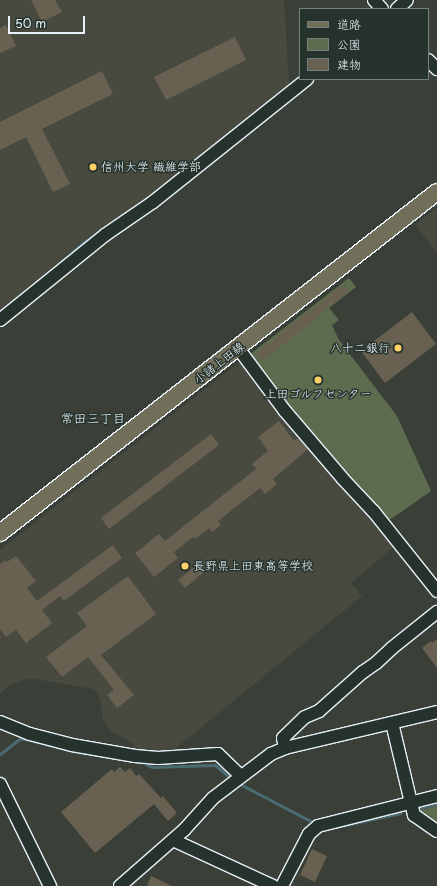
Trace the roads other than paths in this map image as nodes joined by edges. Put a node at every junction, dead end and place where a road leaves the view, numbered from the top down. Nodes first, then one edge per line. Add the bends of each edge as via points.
1 (374, 0) edge
2 (407, 0) edge
3 (381, 8) edge
4 (398, 8) edge
5 (429, 61) edge
6 (437, 69) edge
7 (306, 80) edge
8 (437, 192) edge
9 (0, 320) edge
10 (238, 348) junction
11 (0, 533) edge
12 (437, 591) edge
13 (437, 612) edge
14 (437, 712) edge
15 (0, 722) edge
16 (392, 723) junction
17 (285, 748) junction
18 (237, 779) junction
19 (0, 784) edge
20 (437, 796) edge
21 (409, 802) junction
22 (437, 831) edge
23 (173, 840) junction
24 (50, 886) edge
25 (120, 886) edge
26 (273, 886) edge
27 (282, 886) edge

1 - 3 street
2 - 4 street
5 - 6 street
7 - 9 street via 153,202 105,235
8 - 10 main road, 小諸上田線
10 - 11 main road, 小諸上田線
10 - 12 street via 285,411 374,512
13 - 17 street via 362,672 319,711 305,717 283,738
14 - 16 street
15 - 18 street via 30,734 72,745 128,755 158,758 218,754
16 - 17 street
16 - 21 street
17 - 18 street via 271,754
18 - 23 street via 202,808
19 - 24 street
20 - 21 street
21 - 22 street via 414,815
21 - 27 street via 318,826 309,834
23 - 25 street
23 - 26 street

